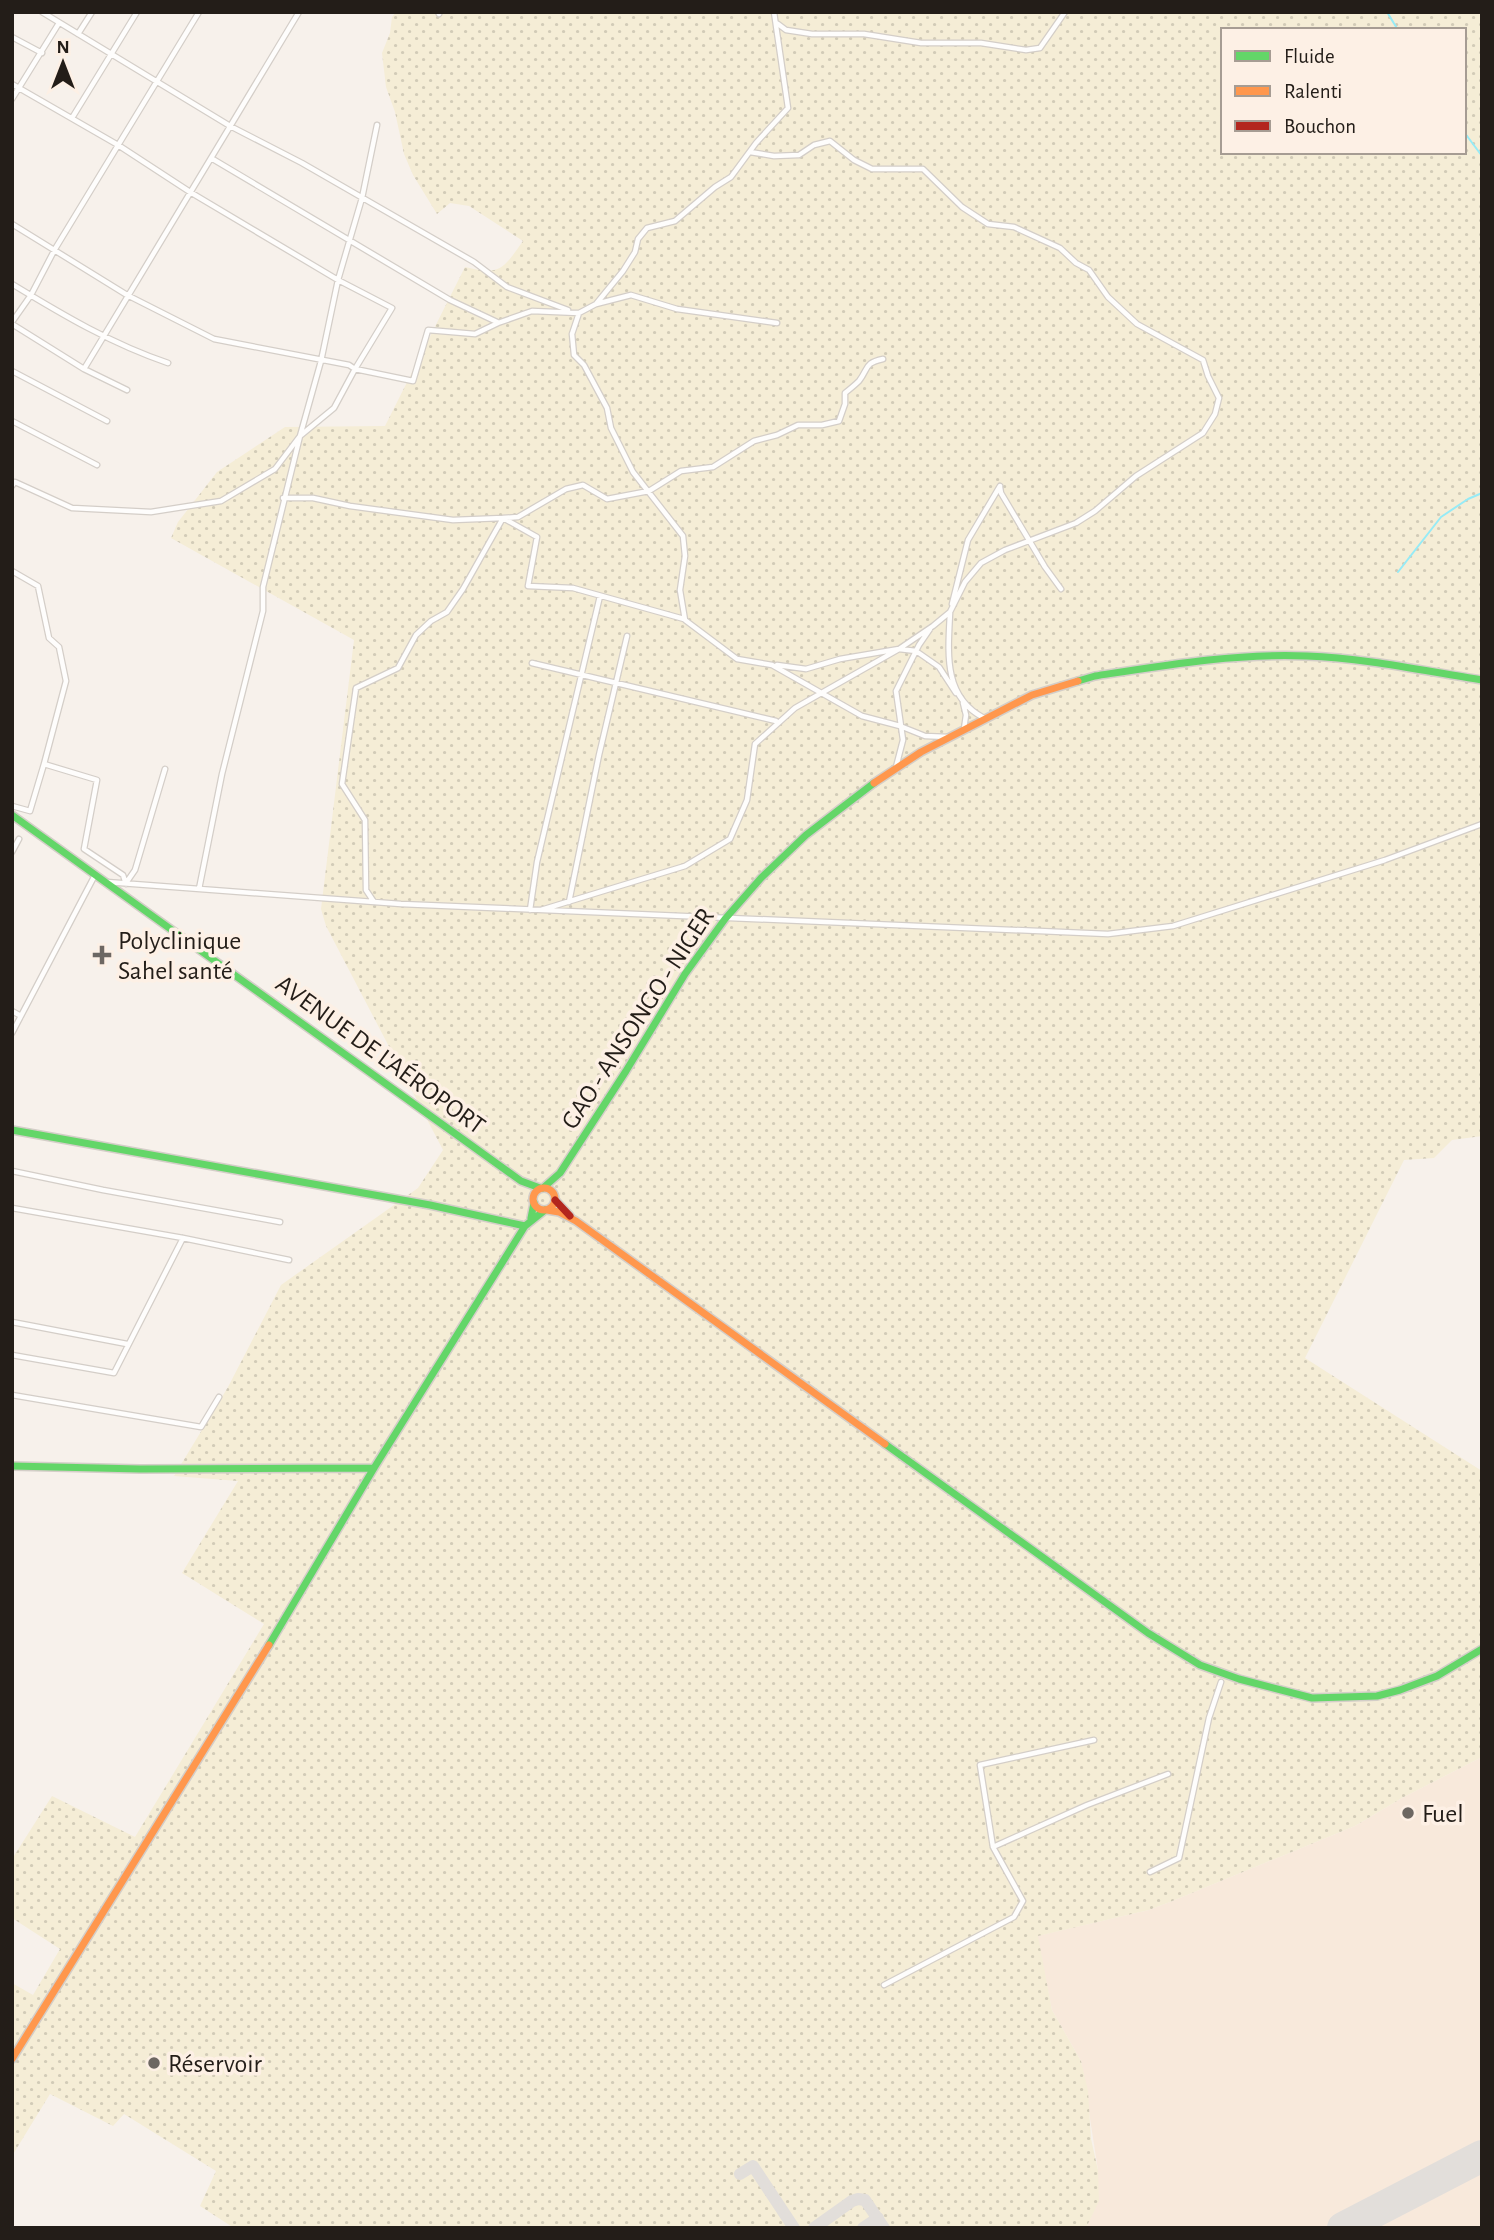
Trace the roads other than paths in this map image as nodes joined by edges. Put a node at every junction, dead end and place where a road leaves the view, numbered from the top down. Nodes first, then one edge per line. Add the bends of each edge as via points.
1 (42, 12) edge
2 (92, 12) edge
3 (137, 12) edge
4 (199, 12) edge
5 (299, 12) edge
6 (774, 12) edge
7 (1065, 12) edge
8 (59, 23) junction
9 (777, 24) junction
10 (78, 34) junction
11 (12, 37) edge
12 (42, 53) junction
13 (112, 56) junction
14 (157, 82) junction
15 (12, 84) edge
16 (19, 88) junction
17 (12, 99) edge
18 (72, 118) junction
19 (377, 125) dead end
20 (230, 126) junction
21 (118, 145) junction
22 (750, 152) junction
23 (211, 158) junction
24 (190, 192) junction
25 (362, 198) junction
26 (12, 224) edge
27 (350, 240) junction
28 (55, 249) junction
29 (338, 280) junction
30 (12, 284) edge
31 (31, 295) junction
32 (127, 295) junction
33 (596, 304) junction
34 (575, 313) junction
35 (12, 323) edge
36 (498, 323) junction
37 (777, 323) dead end
38 (103, 338) junction
39 (883, 359) dead end
40 (320, 361) junction
41 (168, 363) dead end
42 (84, 369) junction
43 (355, 369) junction
44 (12, 371) edge
45 (127, 390) dead end
46 (12, 421) edge
47 (107, 421) dead end
48 (300, 436) junction
49 (97, 465) dead end
50 (13, 483) edge
51 (649, 491) junction
52 (284, 498) junction
53 (503, 518) junction
54 (1030, 540) junction
55 (12, 571) edge
56 (1061, 589) dead end
57 (600, 596) junction
58 (950, 612) junction
59 (685, 620) junction
60 (933, 626) junction
61 (627, 636) dead end
62 (899, 649) junction
63 (916, 651) junction
64 (532, 663) dead end
65 (772, 665) junction
66 (582, 675) junction
67 (1482, 680) edge
68 (616, 684) junction
69 (821, 693) junction
70 (962, 701) junction
71 (985, 718) junction
72 (776, 721) dead end
73 (900, 726) junction
74 (964, 729) junction
75 (949, 737) junction
76 (44, 764) junction
77 (896, 768) junction
78 (165, 769) dead end
79 (12, 806) edge
80 (12, 815) edge
81 (1482, 824) edge
82 (19, 839) dead end
83 (12, 852) edge
84 (95, 875) junction
85 (106, 882) junction
86 (126, 884) junction
87 (199, 889) junction
88 (373, 902) junction
89 (569, 903) junction
90 (530, 910) junction
91 (541, 910) junction
92 (725, 919) junction
93 (12, 1011) edge
94 (21, 1016) junction
95 (12, 1033) edge
96 (12, 1130) edge
97 (12, 1171) edge
98 (560, 1173) junction
99 (521, 1181) junction
100 (542, 1188) junction
101 (555, 1197) junction
102 (533, 1200) junction
103 (12, 1208) edge
104 (546, 1210) junction
105 (572, 1217) junction
106 (280, 1222) dead end
107 (527, 1225) junction
108 (183, 1238) junction
109 (289, 1260) dead end
110 (12, 1322) edge
111 (127, 1344) junction
112 (12, 1354) edge
113 (12, 1395) edge
114 (219, 1396) dead end
115 (12, 1466) edge
116 (374, 1468) junction
117 (1482, 1649) edge
118 (1221, 1682) dead end
119 (1094, 1740) dead end
120 (1168, 1774) dead end
121 (993, 1847) junction
122 (1150, 1872) dead end
123 (884, 1985) dead end
124 (12, 2059) edge

1 - 8 street
2 - 10 street
3 - 13 street
4 - 14 street
5 - 20 street
6 - 9 street
7 - 9 street via 1040,48 1026,50 864,34 803,33
8 - 10 street
8 - 12 street
9 - 22 street via 788,108
10 - 13 street
11 - 12 street
12 - 16 street
13 - 14 street
13 - 18 street
14 - 20 street
14 - 21 street
15 - 16 street
16 - 17 street
16 - 18 street
18 - 21 street
19 - 25 street
20 - 23 street
20 - 25 street
21 - 24 street
21 - 28 street
22 - 33 street via 731,177 674,221 647,228 623,271
22 - 54 street via 799,155 830,141 872,169 923,169 962,207 988,224 1014,227 1060,248 1089,270 1108,297 1137,324 1203,360 1219,398 1203,433 1136,476 1076,523
23 - 24 street
23 - 27 street
24 - 29 street
24 - 32 street
25 - 27 street
25 - 34 street via 474,261 507,287
26 - 28 street
27 - 29 street
27 - 36 street
28 - 31 street
28 - 32 street
29 - 40 street
29 - 43 street via 392,308
30 - 31 street
31 - 35 street
31 - 38 street
32 - 38 street
32 - 40 street via 214,339
33 - 34 street
33 - 37 street via 631,295 677,309
34 - 36 street via 532,311
34 - 51 street via 574,355 607,408 611,429 633,472
35 - 42 street
36 - 43 street via 475,334 428,330 413,381
38 - 41 street
38 - 42 street
39 - 51 street via 871,362 845,393 839,421 798,425 754,441 713,467 681,471
40 - 43 street
40 - 48 street
42 - 45 street
43 - 48 street via 334,408
44 - 47 street
46 - 49 street
48 - 50 street via 275,469 221,501 151,512 72,508
48 - 52 street
51 - 53 street via 607,499 583,485 566,489 518,517
51 - 59 street via 683,536 680,590
52 - 53 street via 313,498 453,520
52 - 87 street
53 - 57 street via 537,537 528,586 573,588
53 - 88 street via 447,612 416,635 398,668 356,688 342,784 365,820 366,890
54 - 56 street
54 - 58 street via 981,563
54 - 58 street via 1000,486 968,540
55 - 76 street via 38,586 49,638 59,647 66,681
57 - 59 street
57 - 66 street
58 - 60 street
58 - 70 street via 948,669
59 - 65 street via 737,659
60 - 62 street
60 - 63 street
61 - 68 street
62 - 63 street
62 - 65 street via 806,669
62 - 69 street
63 - 70 street via 939,667
63 - 73 street via 896,691
64 - 66 street
65 - 69 street
66 - 68 street
66 - 90 street via 537,862
67 - 71 main road, GAO - ANSONGO - NIGER via 1308,656 1207,659 1095,676 1032,695
68 - 72 street
68 - 89 street
69 - 73 street via 862,716
69 - 89 street via 795,708 755,744 747,800 730,839 685,866
70 - 71 street
70 - 74 street
71 - 74 main road, GAO - ANSONGO - NIGER
73 - 75 street via 925,736
73 - 77 street via 903,740
74 - 75 main road, GAO - ANSONGO - NIGER
75 - 77 main road, GAO - ANSONGO - NIGER
76 - 79 street via 30,811
76 - 86 street via 97,780 84,849 123,874
77 - 92 main road, GAO - ANSONGO - NIGER via 806,835
78 - 86 street via 135,870
80 - 84 main road, AVENUE DE L'AÉROPORT
81 - 92 street via 1385,860 1173,926 1108,934
82 - 83 street
84 - 85 main road, AVENUE DE L'AÉROPORT
84 - 94 street
85 - 86 street
85 - 99 main road, AVENUE DE L'AÉROPORT
86 - 87 street
87 - 88 street
88 - 90 street
89 - 91 street
90 - 91 street
91 - 92 street
92 - 98 main road, GAO - ANSONGO - NIGER via 685,974
93 - 94 street
94 - 95 street
96 - 107 main road
97 - 106 street
98 - 100 main road
98 - 101 main road
99 - 100 main road
99 - 102 main road
100 - 101 main road via 550,1189
100 - 102 main road
101 - 104 main road
101 - 105 main road
102 - 104 main road via 538,1209
102 - 107 main road via 534,1212
103 - 108 street
104 - 105 main road
104 - 107 main road
105 - 117 main road via 1148,1633 1200,1665 1312,1698 1377,1696 1437,1676
107 - 116 main road
108 - 109 street
108 - 111 street
110 - 111 street
111 - 112 street via 114,1373
113 - 114 street via 201,1427
115 - 116 main road
116 - 124 main road via 236,1700
118 - 122 street via 1179,1858
119 - 121 street via 980,1765
120 - 121 street
121 - 123 street via 1023,1901 1014,1917

